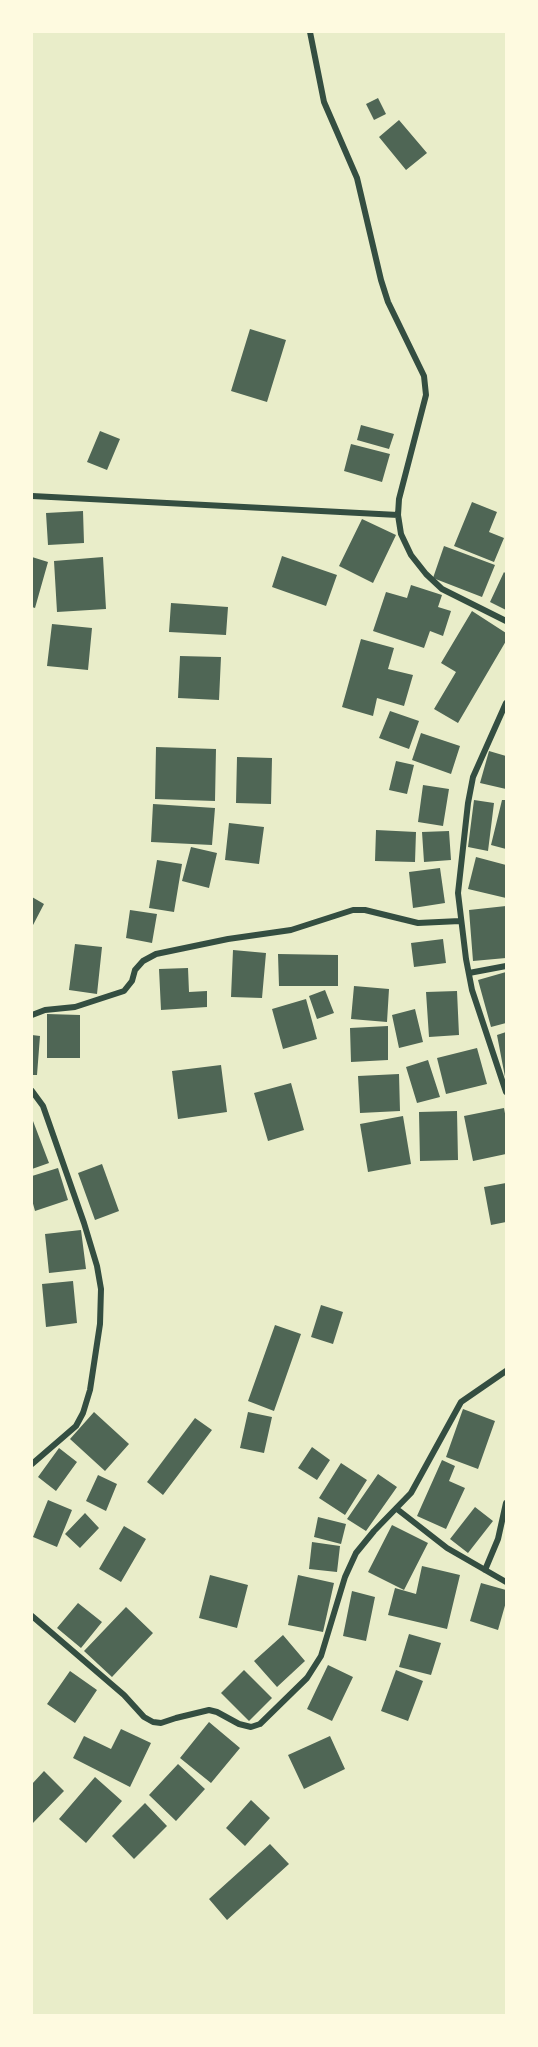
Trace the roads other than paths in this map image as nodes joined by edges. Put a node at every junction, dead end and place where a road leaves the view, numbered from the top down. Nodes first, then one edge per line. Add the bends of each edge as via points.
1 (310, 32) edge
2 (32, 496) edge
3 (398, 515) junction
4 (507, 621) edge
5 (507, 704) edge
6 (460, 921) junction
7 (507, 966) edge
8 (468, 973) junction
9 (32, 1015) edge
10 (32, 1091) edge
11 (507, 1092) edge
12 (507, 1371) edge
13 (32, 1464) edge
14 (507, 1503) edge
15 (397, 1509) junction
16 (485, 1570) junction
17 (507, 1582) edge
18 (32, 1616) edge

1 - 3 street via 324,102 357,178 384,291 426,386
2 - 3 street
3 - 4 street via 401,534 426,574 442,589
5 - 6 street via 473,777 458,893
6 - 8 street
6 - 9 street via 418,923 353,910 291,930 156,954 135,970 124,992
7 - 8 street
8 - 11 street
10 - 13 street via 43,1106 84,1223 101,1289 100,1324 83,1413 76,1426
12 - 15 street via 461,1402 411,1493
14 - 16 street
15 - 16 street via 447,1548
15 - 18 street via 356,1553 321,1656 307,1678 260,1724 251,1727 209,1710 161,1724 153,1722
16 - 17 street

